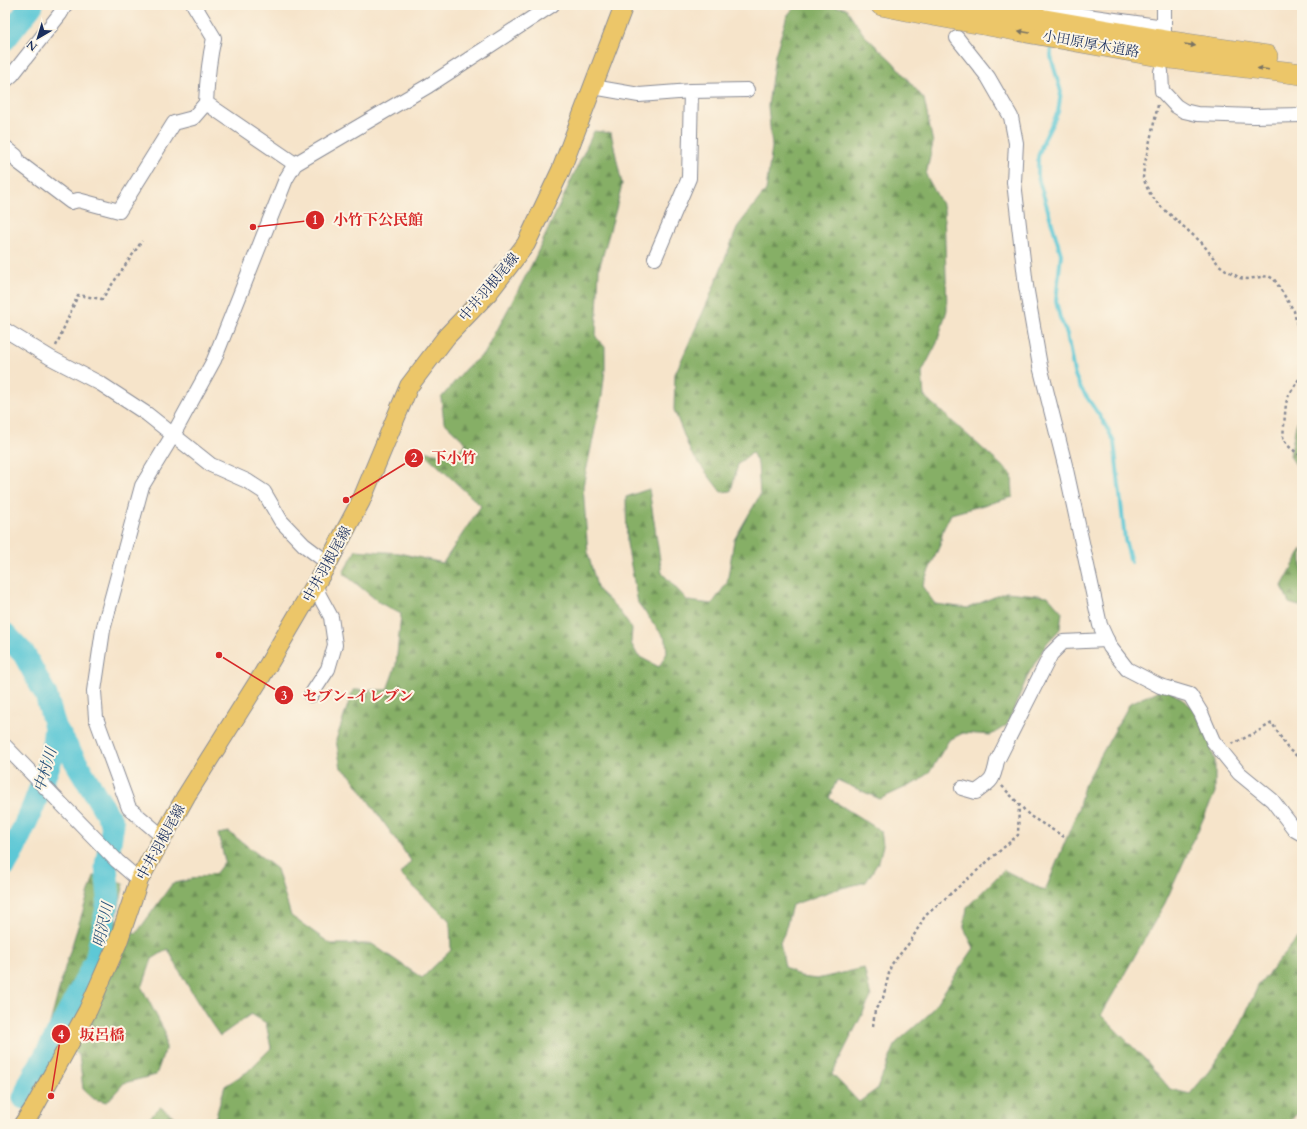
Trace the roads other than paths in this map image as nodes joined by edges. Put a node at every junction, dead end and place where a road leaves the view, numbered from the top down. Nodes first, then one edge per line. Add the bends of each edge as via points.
1 (66, 5) edge
2 (194, 5) edge
3 (552, 5) edge
4 (624, 5) edge
5 (881, 5) edge
6 (958, 5) edge
7 (1026, 5) edge
8 (1164, 5) edge
9 (957, 38) dead end
10 (1302, 60) edge
11 (1161, 71) dead end
12 (1302, 74) edge
13 (5, 81) edge
14 (593, 87) junction
15 (747, 90) dead end
16 (691, 91) junction
17 (206, 103) junction
18 (1302, 115) edge
19 (5, 147) edge
20 (295, 164) junction
21 (655, 258) dead end
22 (5, 330) edge
23 (173, 435) junction
24 (328, 563) junction
25 (316, 584) junction
26 (1107, 640) junction
27 (311, 695) dead end
28 (5, 746) edge
29 (962, 788) dead end
30 (1302, 834) edge
31 (163, 837) junction
32 (139, 880) junction
33 (23, 1124) edge

1 - 13 street
2 - 17 street via 214,38 210,53
3 - 20 street via 428,86
4 - 14 main road, 中井羽根尾線
12 -> 5 highway, 小田原厚木道路 via 1170,58
6 -> 10 highway, 小田原厚木道路 via 1172,42
7 - 8 street via 1164,30
9 - 26 street via 988,77 1011,117 1016,143 1014,182 1025,279 1040,366 1065,465 1100,625
11 - 18 street via 1162,91 1184,111 1197,114 1254,116
14 - 16 street via 639,94
14 - 24 main road, 中井羽根尾線 via 561,170 526,244 489,292 447,336 409,386 361,501
15 - 16 street
16 - 21 street via 689,178
17 - 19 street via 193,118 174,122 119,211 78,200 71,202 18,162 16,156
17 - 20 street
20 - 23 street via 286,180 214,360
22 - 23 street via 101,384 147,414
23 - 24 street via 211,465 247,481 264,492 281,521 304,545
23 - 31 street via 142,486 103,630 94,690 96,718 129,808
24 - 25 main road, 中井羽根尾線
25 - 27 street via 319,595 332,617 335,645 328,669
25 - 31 main road, 中井羽根尾線
26 - 29 street via 1063,642 1051,654 997,761 994,776 976,792
26 - 30 street via 1127,669 1160,686 1190,695 1213,741 1239,773 1272,800 1295,830
28 - 32 street via 117,861
31 - 32 main road, 中井羽根尾線
32 - 33 main road, 中井羽根尾線 via 118,942 88,1010

